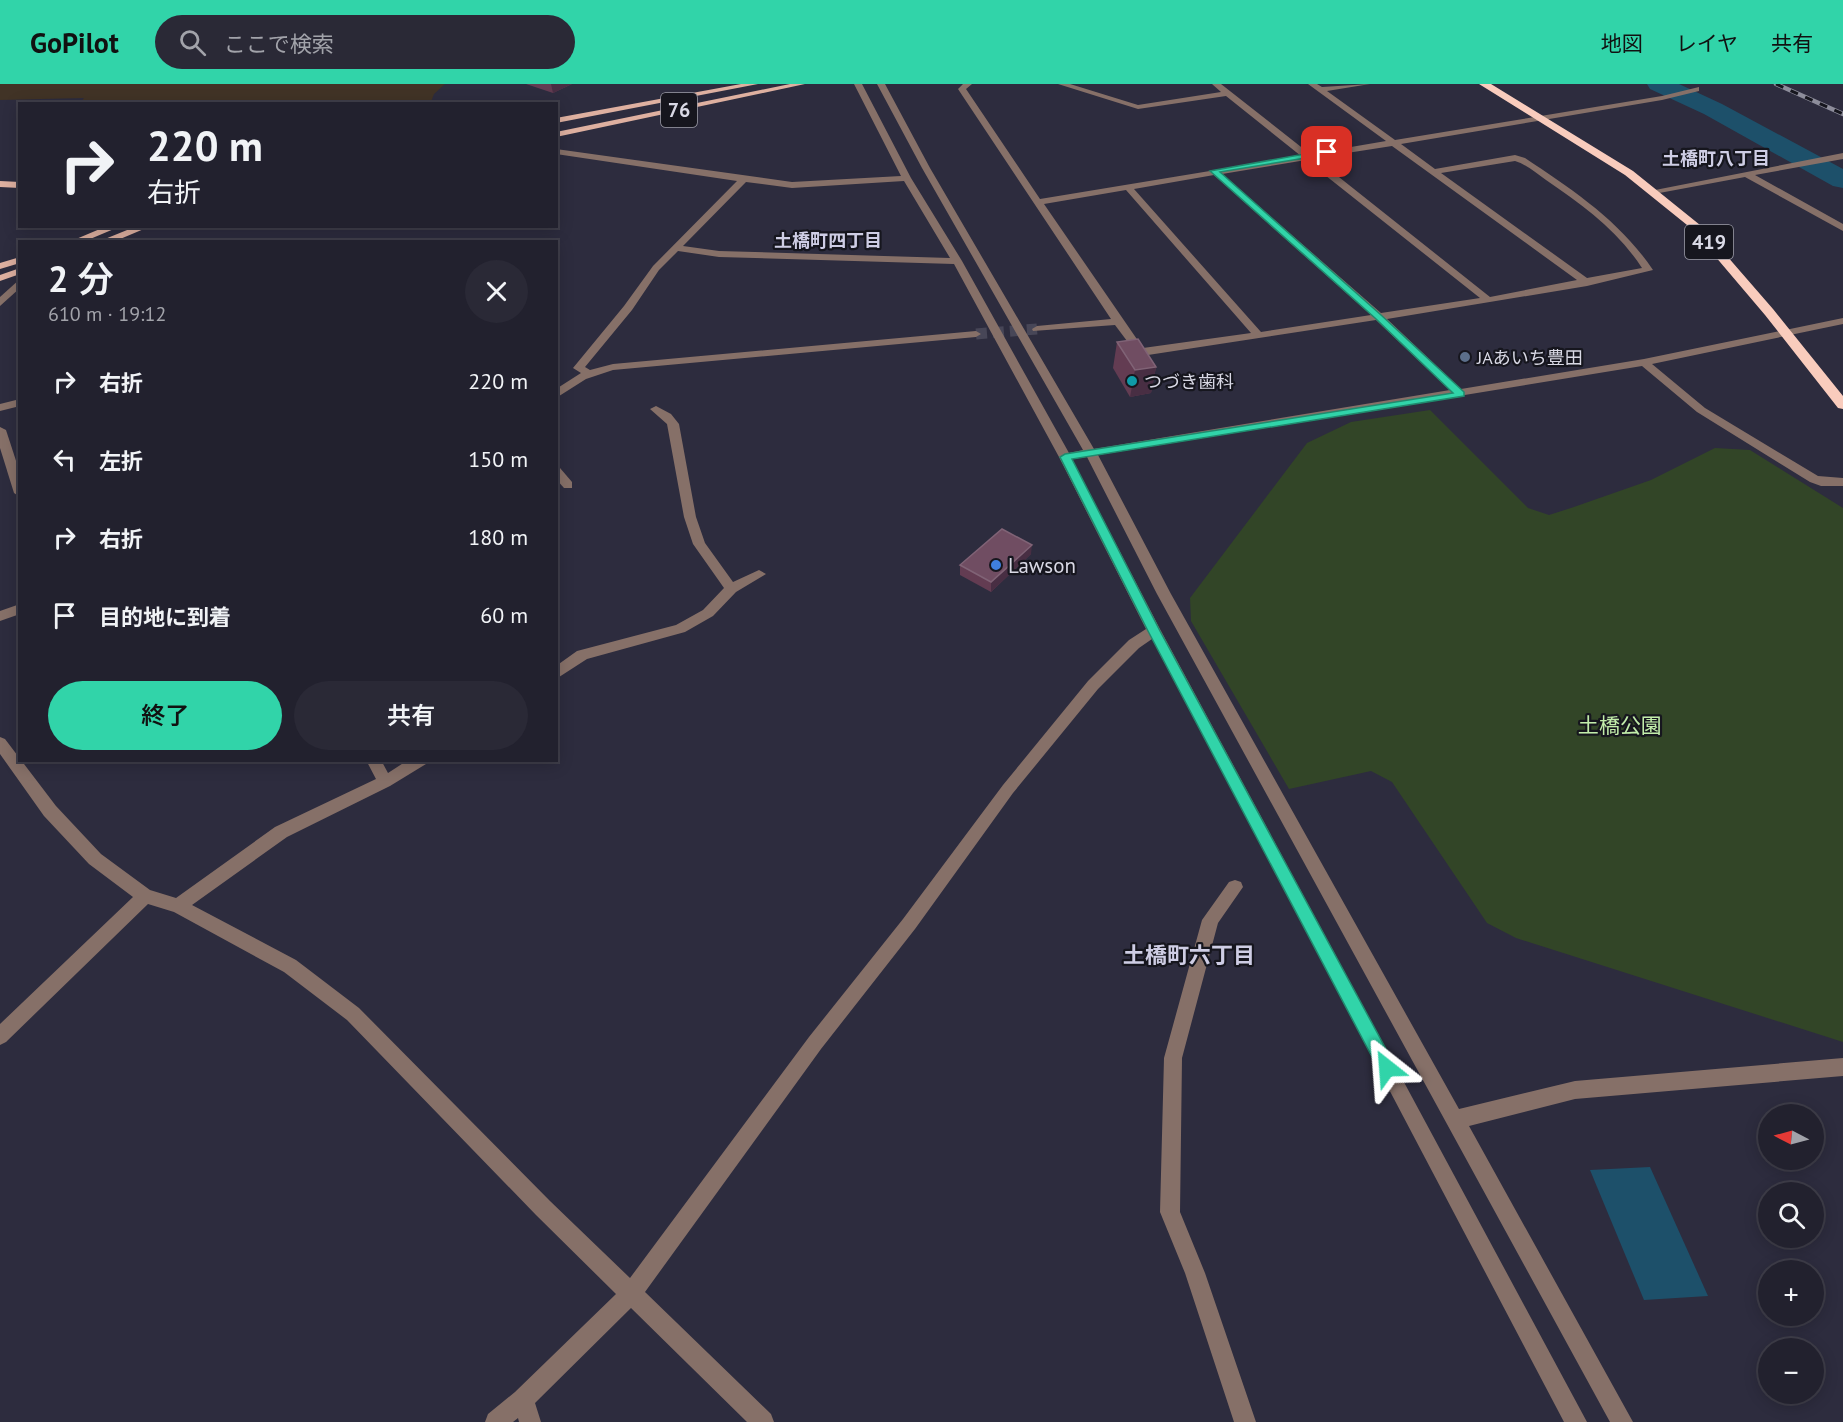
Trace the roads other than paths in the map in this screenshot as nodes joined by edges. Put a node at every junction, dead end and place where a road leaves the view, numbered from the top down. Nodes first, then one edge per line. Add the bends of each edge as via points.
1 (754, 84) edge
2 (801, 84) edge
3 (858, 84) edge
4 (881, 84) edge
5 (968, 84) edge
6 (1062, 84) edge
7 (1216, 84) edge
8 (1312, 84) edge
9 (1366, 84) edge
10 (1484, 84) edge
11 (1684, 84) edge
12 (1691, 89) edge
13 (1320, 90) junction
14 (1228, 93) junction
15 (1539, 118) junction
16 (558, 122) edge
17 (558, 135) edge
18 (1392, 142) junction
19 (558, 151) edge
20 (1305, 156) junction
21 (1843, 156) edge
22 (1214, 171) junction
23 (1434, 172) junction
24 (1747, 174) junction
25 (907, 178) junction
26 (744, 179) junction
27 (0, 184) edge
28 (18, 185) edge
29 (1128, 187) junction
30 (1654, 191) junction
31 (1038, 202) junction
32 (112, 228) edge
33 (142, 228) edge
34 (1843, 228) edge
35 (78, 240) edge
36 (109, 240) edge
37 (676, 248) junction
38 (18, 261) edge
39 (957, 261) junction
40 (0, 266) edge
41 (18, 272) edge
42 (0, 278) edge
43 (1587, 283) junction
44 (18, 284) edge
45 (1488, 300) junction
46 (0, 303) edge
47 (1378, 316) junction
48 (1843, 321) edge
49 (1118, 322) junction
50 (1036, 329) tunnel mouth
51 (1785, 333) junction
52 (976, 334) tunnel mouth
53 (1258, 334) junction
54 (1644, 363) junction
55 (587, 372) junction
56 (558, 393) edge
57 (1460, 394) junction
58 (18, 403) edge
59 (1843, 405) edge
60 (0, 408) edge
61 (656, 409) dead end
62 (0, 430) edge
63 (1091, 454) junction
64 (1065, 457) junction
65 (558, 473) edge
66 (1843, 482) edge
67 (568, 485) dead end
68 (18, 487) edge
69 (759, 574) dead end
70 (731, 589) junction
71 (18, 610) edge
72 (0, 616) edge
73 (1154, 631) junction
74 (558, 673) edge
75 (10, 750) edge
76 (374, 762) edge
77 (418, 762) edge
78 (385, 782) junction
79 (1235, 887) dead end
80 (145, 896) junction
81 (178, 906) junction
82 (0, 1036) edge
83 (1843, 1067) edge
84 (1455, 1120) junction
85 (632, 1294) junction
86 (523, 1400) junction
87 (496, 1422) edge
88 (530, 1422) edge
89 (763, 1422) edge
90 (1245, 1422) edge
91 (1576, 1422) edge
92 (1622, 1422) edge

1 - 16 main road, 76
2 - 17 main road, 76
3 - 25 street
4 - 63 street
5 - 31 street via 962,89
6 - 14 street via 1138,107
7 - 14 street
8 - 13 street
9 - 13 street
10 - 15 highway, 419
11 - 12 street
12 - 15 street via 1662,98
13 - 18 street
14 - 20 street
15 - 18 street
15 - 30 highway, 419
18 - 20 street
18 - 23 street
19 - 26 street
20 - 22 street
20 - 45 street
21 - 24 street
22 - 29 street
22 - 47 street
23 - 43 street
23 - 43 street via 1519,159 1586,203 1648,270
24 - 30 street
24 - 34 street
25 - 26 street via 792,185
25 - 39 street
26 - 37 street
27 - 28 main road
29 - 31 street
29 - 53 street
30 - 51 highway, 419 via 1696,227
31 - 49 street
32 - 35 main road
33 - 36 main road
37 - 39 street via 719,254
37 - 55 street via 578,368
38 - 40 main road
39 - 64 street
41 - 42 main road
43 - 45 street
44 - 46 street
45 - 47 street
47 - 53 street
47 - 57 street
48 - 51 street
49 - 50 street
49 - 53 street via 1140,351
51 - 54 street
51 - 59 highway, 419
52 - 55 street
54 - 57 street
54 - 66 street via 1701,410 1814,479
55 - 56 street
57 - 63 street
58 - 60 street
61 - 70 street via 674,424 690,517 699,544
62 - 68 street
63 - 64 street
63 - 84 street via 1164,594
64 - 73 street
65 - 67 street
69 - 70 street
70 - 74 street via 708,613 680,628 582,655
71 - 72 street
73 - 85 street via 1134,644 1093,685 1008,789 815,1043
73 - 91 street
75 - 80 street via 50,811 87,851
76 - 78 street
77 - 78 street
78 - 81 street via 281,832
79 - 90 street via 1210,920 1173,1058 1170,1212
80 - 81 street
80 - 82 street
81 - 85 street via 290,966 353,1014
83 - 84 street via 1575,1090
84 - 92 street
85 - 86 street
85 - 89 street
86 - 87 street
86 - 88 street

